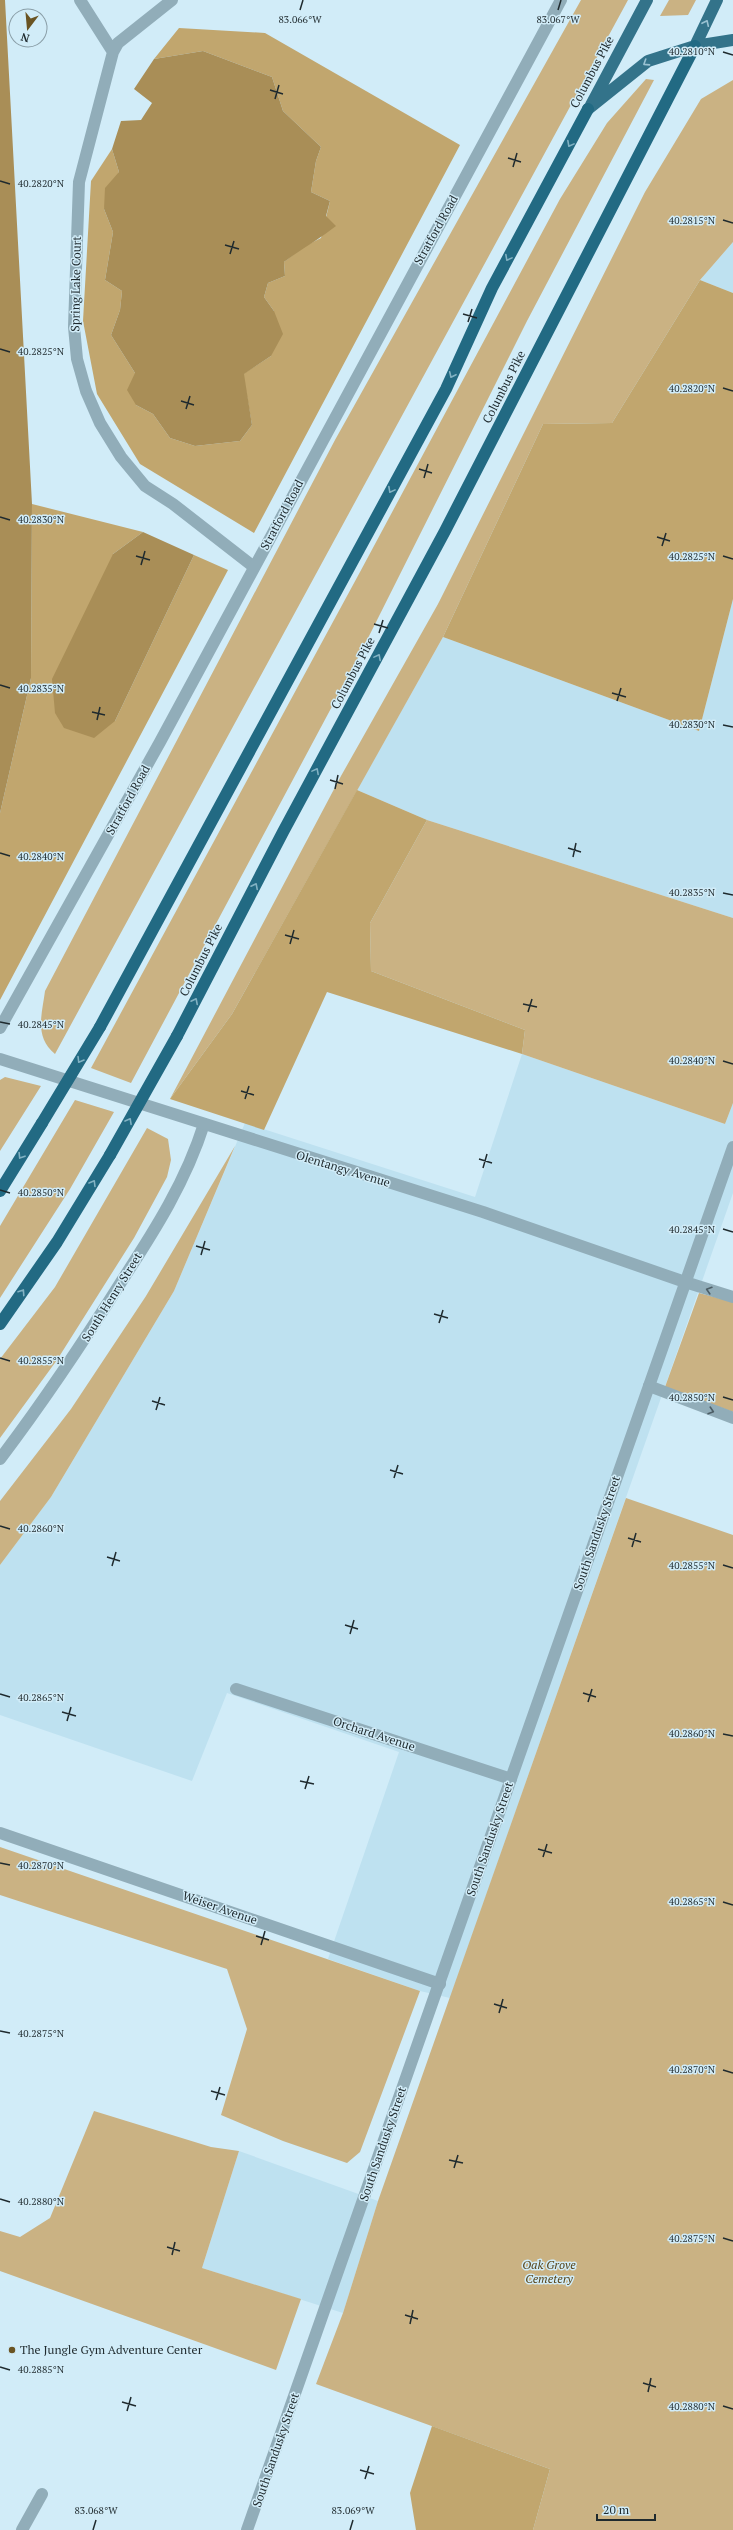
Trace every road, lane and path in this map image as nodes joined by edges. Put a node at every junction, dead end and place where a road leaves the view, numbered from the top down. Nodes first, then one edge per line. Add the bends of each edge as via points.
1 (80, 0) edge
2 (172, 0) edge
3 (561, 0) edge
4 (648, 0) edge
5 (717, 0) edge
6 (733, 40) edge
7 (696, 46) junction
8 (113, 52) junction
9 (588, 109) junction
10 (254, 567) junction
11 (0, 1028) edge
12 (0, 1059) edge
13 (204, 1124) junction
14 (733, 1147) edge
15 (0, 1191) edge
16 (685, 1282) junction
17 (733, 1297) edge
18 (0, 1324) edge
19 (649, 1386) junction
20 (733, 1418) edge
21 (0, 1459) edge
22 (236, 1689) dead end
23 (511, 1779) junction
24 (0, 1833) edge
25 (440, 1984) junction
26 (42, 2494) dead end
27 (22, 2530) edge
28 (247, 2530) edge

1 - 8 street
2 - 8 street, Spring Lake Court via 118,43
3 - 10 street, Stratford Road
4 - 9 highway, Columbus Pike
7 -> 5 highway, Columbus Pike
6 - 7 highway
7 -> 9 highway via 648,61
18 -> 7 highway, Columbus Pike, bridge via 57,1242 110,1155 177,1036 449,524
8 - 10 street, Spring Lake Court via 79,182 74,327 77,359 86,391 100,423 121,457 145,486 173,504
9 -> 15 highway, Columbus Pike, bridge via 492,288 446,389 100,1027
10 - 11 street, Stratford Road
12 - 13 street, Olentangy Avenue
13 - 16 street, Olentangy Avenue via 490,1215
13 - 21 street, South Henry Street via 194,1155 178,1190 83,1343
14 - 16 street, South Sandusky Street
17 -> 16 street, Olentangy Avenue
16 - 19 street, South Sandusky Street
19 -> 20 street
19 - 23 street, South Sandusky Street
22 - 23 street, Orchard Avenue
23 - 25 street, South Sandusky Street
24 - 25 street, Weiser Avenue
25 - 28 street, South Sandusky Street
26 - 27 street

